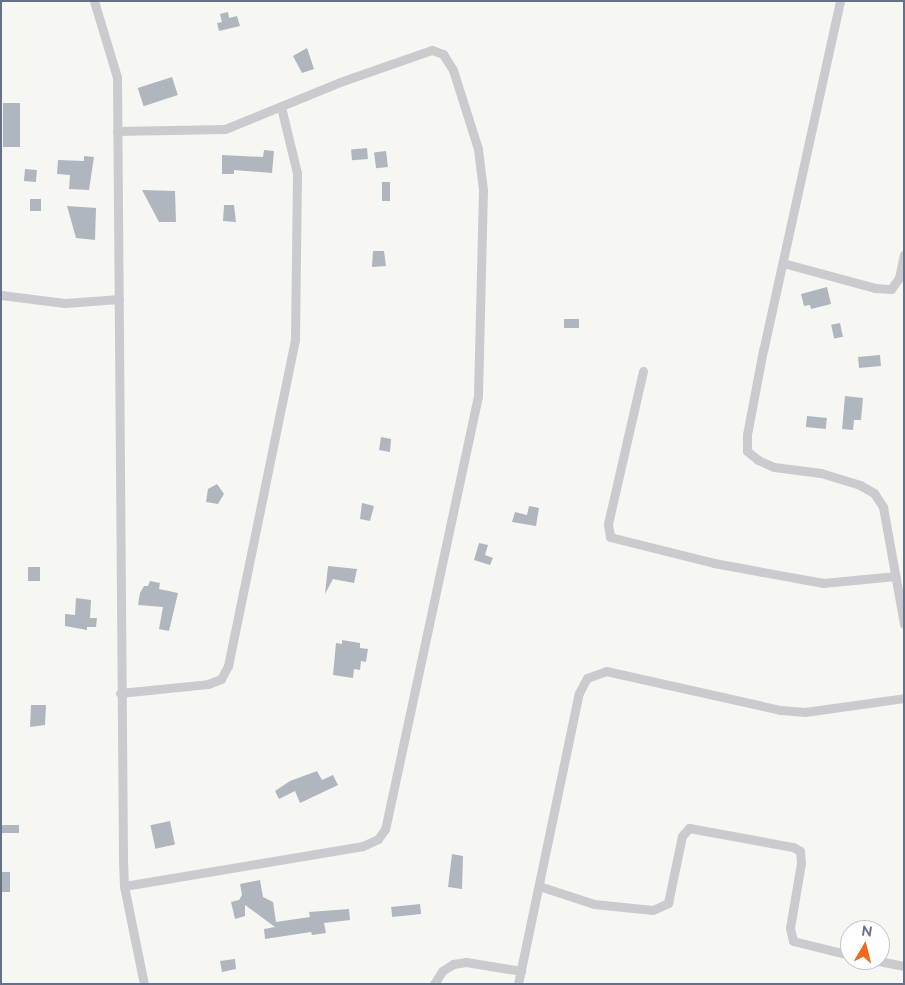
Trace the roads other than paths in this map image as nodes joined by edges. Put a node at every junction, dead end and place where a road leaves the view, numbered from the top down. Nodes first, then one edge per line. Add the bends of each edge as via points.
1 (94, 1) edge
2 (840, 1) edge
3 (281, 107) junction
4 (117, 131) junction
5 (904, 255) edge
6 (783, 263) junction
7 (1, 295) edge
8 (119, 299) junction
9 (643, 371) dead end
10 (896, 576) junction
11 (904, 624) edge
12 (120, 693) junction
13 (904, 698) edge
14 (124, 886) junction
15 (539, 886) junction
16 (840, 953) edge
17 (890, 963) edge
18 (904, 966) edge
19 (521, 970) junction
20 (144, 984) edge
21 (434, 984) edge
22 (518, 984) edge

1 - 4 street via 115,64
2 - 6 street
3 - 4 street via 216,131
3 - 12 street via 297,173 295,339 228,666 221,679 208,684
3 - 14 street via 432,50 444,54 453,70 478,149 483,190 480,360 478,396 469,442 429,615 400,767 385,829 378,840 355,847
4 - 8 street
5 - 6 street via 899,278 891,289 875,288
6 - 10 street via 749,425 748,451 774,467 821,473 860,485 874,493 883,507
7 - 8 street via 65,302
8 - 12 street
9 - 10 street via 608,524 610,537 714,563 823,583
10 - 11 street
12 - 14 street
13 - 15 street via 805,712 781,710 606,671 587,678 579,693
14 - 20 street
15 - 16 street via 594,904 653,910 668,903 682,836 689,828 793,847 800,852 801,863 790,928 793,941
15 - 19 street
17 - 18 street
19 - 21 street via 466,962 453,964 442,971
19 - 22 street

